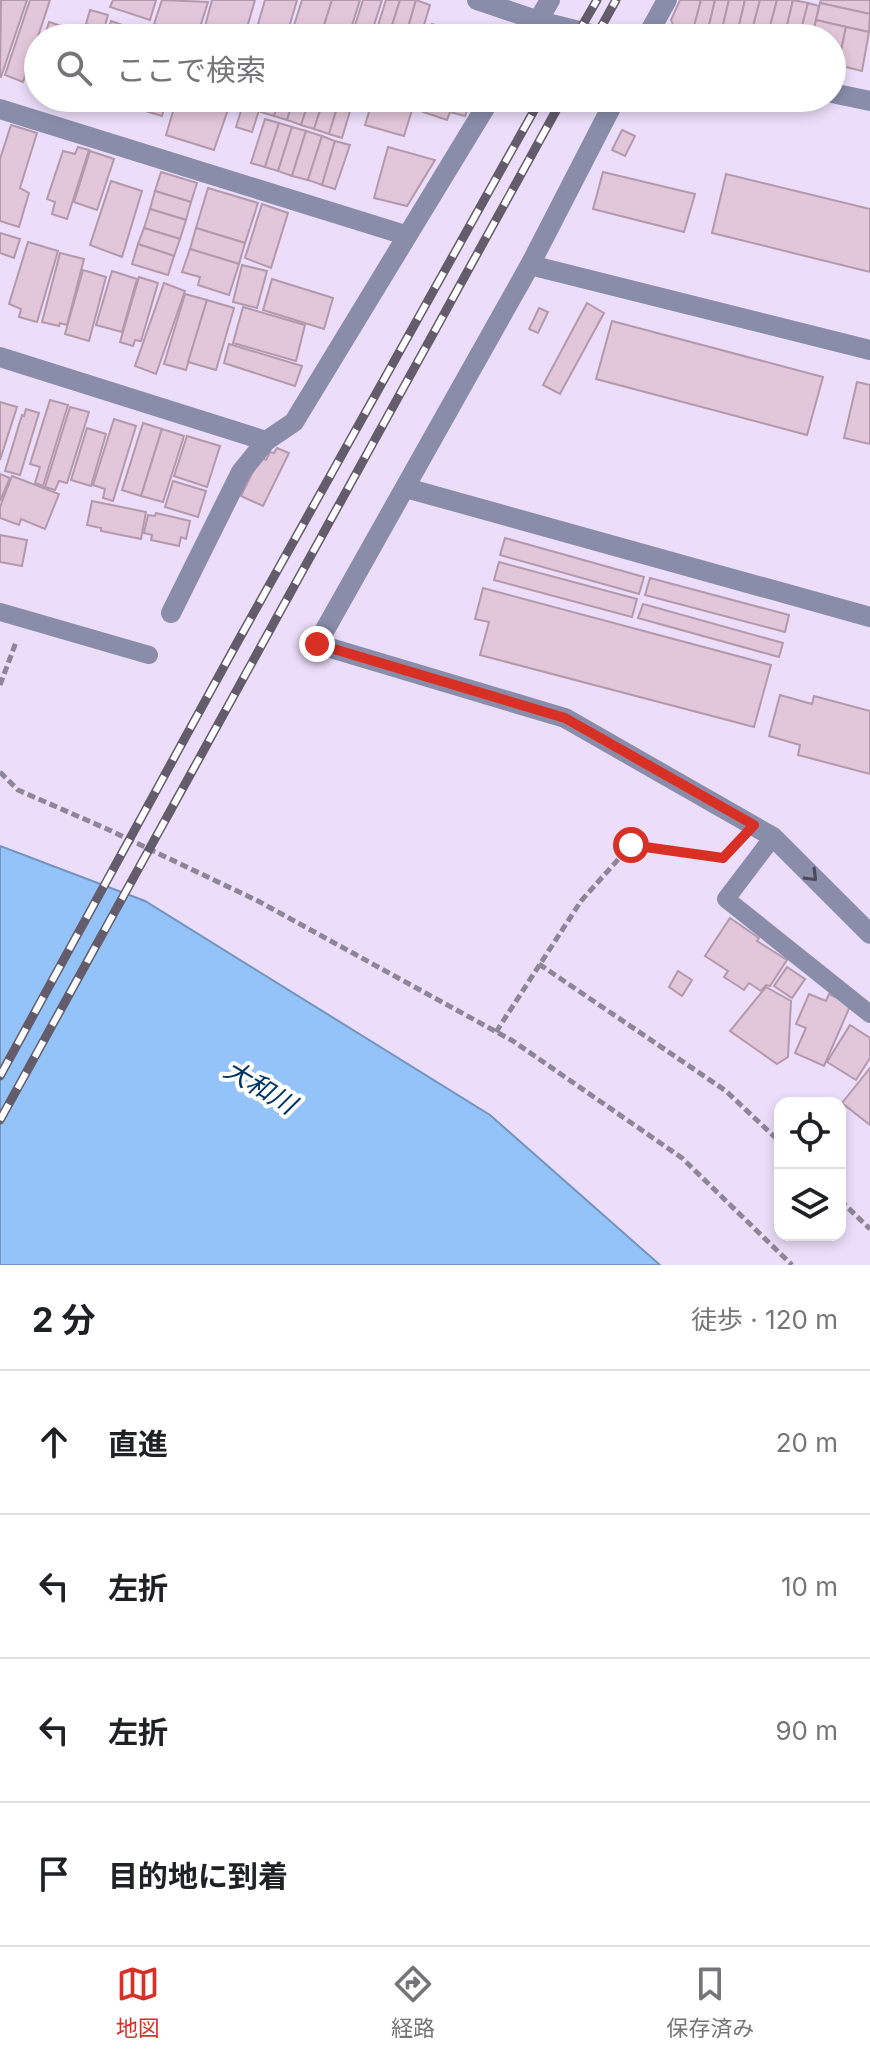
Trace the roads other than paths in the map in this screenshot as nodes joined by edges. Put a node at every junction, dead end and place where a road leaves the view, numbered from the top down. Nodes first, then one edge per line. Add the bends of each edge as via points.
1 (477, 0) edge
2 (550, 0) edge
3 (667, 0) edge
4 (523, 24) edge
5 (536, 24) edge
6 (654, 24) edge
7 (846, 96) edge
8 (870, 101) edge
9 (0, 109) edge
10 (482, 112) edge
11 (609, 112) edge
12 (405, 235) junction
13 (530, 265) junction
14 (870, 350) edge
15 (0, 357) edge
16 (266, 441) junction
17 (406, 488) junction
18 (0, 612) edge
19 (171, 613) dead end
20 (870, 617) edge
21 (149, 655) dead end
22 (773, 837) junction
23 (870, 934) edge
24 (870, 1014) edge

1 - 4 street
2 - 5 street
3 - 6 street
7 - 8 street
9 - 12 street
10 - 12 street
11 - 13 street
12 - 16 street via 294,422
13 - 14 street
13 - 17 street
15 - 16 street
16 - 19 street via 241,472
17 - 20 street
17 - 22 street via 317,644 565,718
18 - 21 lane
22 -> 23 street
22 - 24 lane via 726,899

